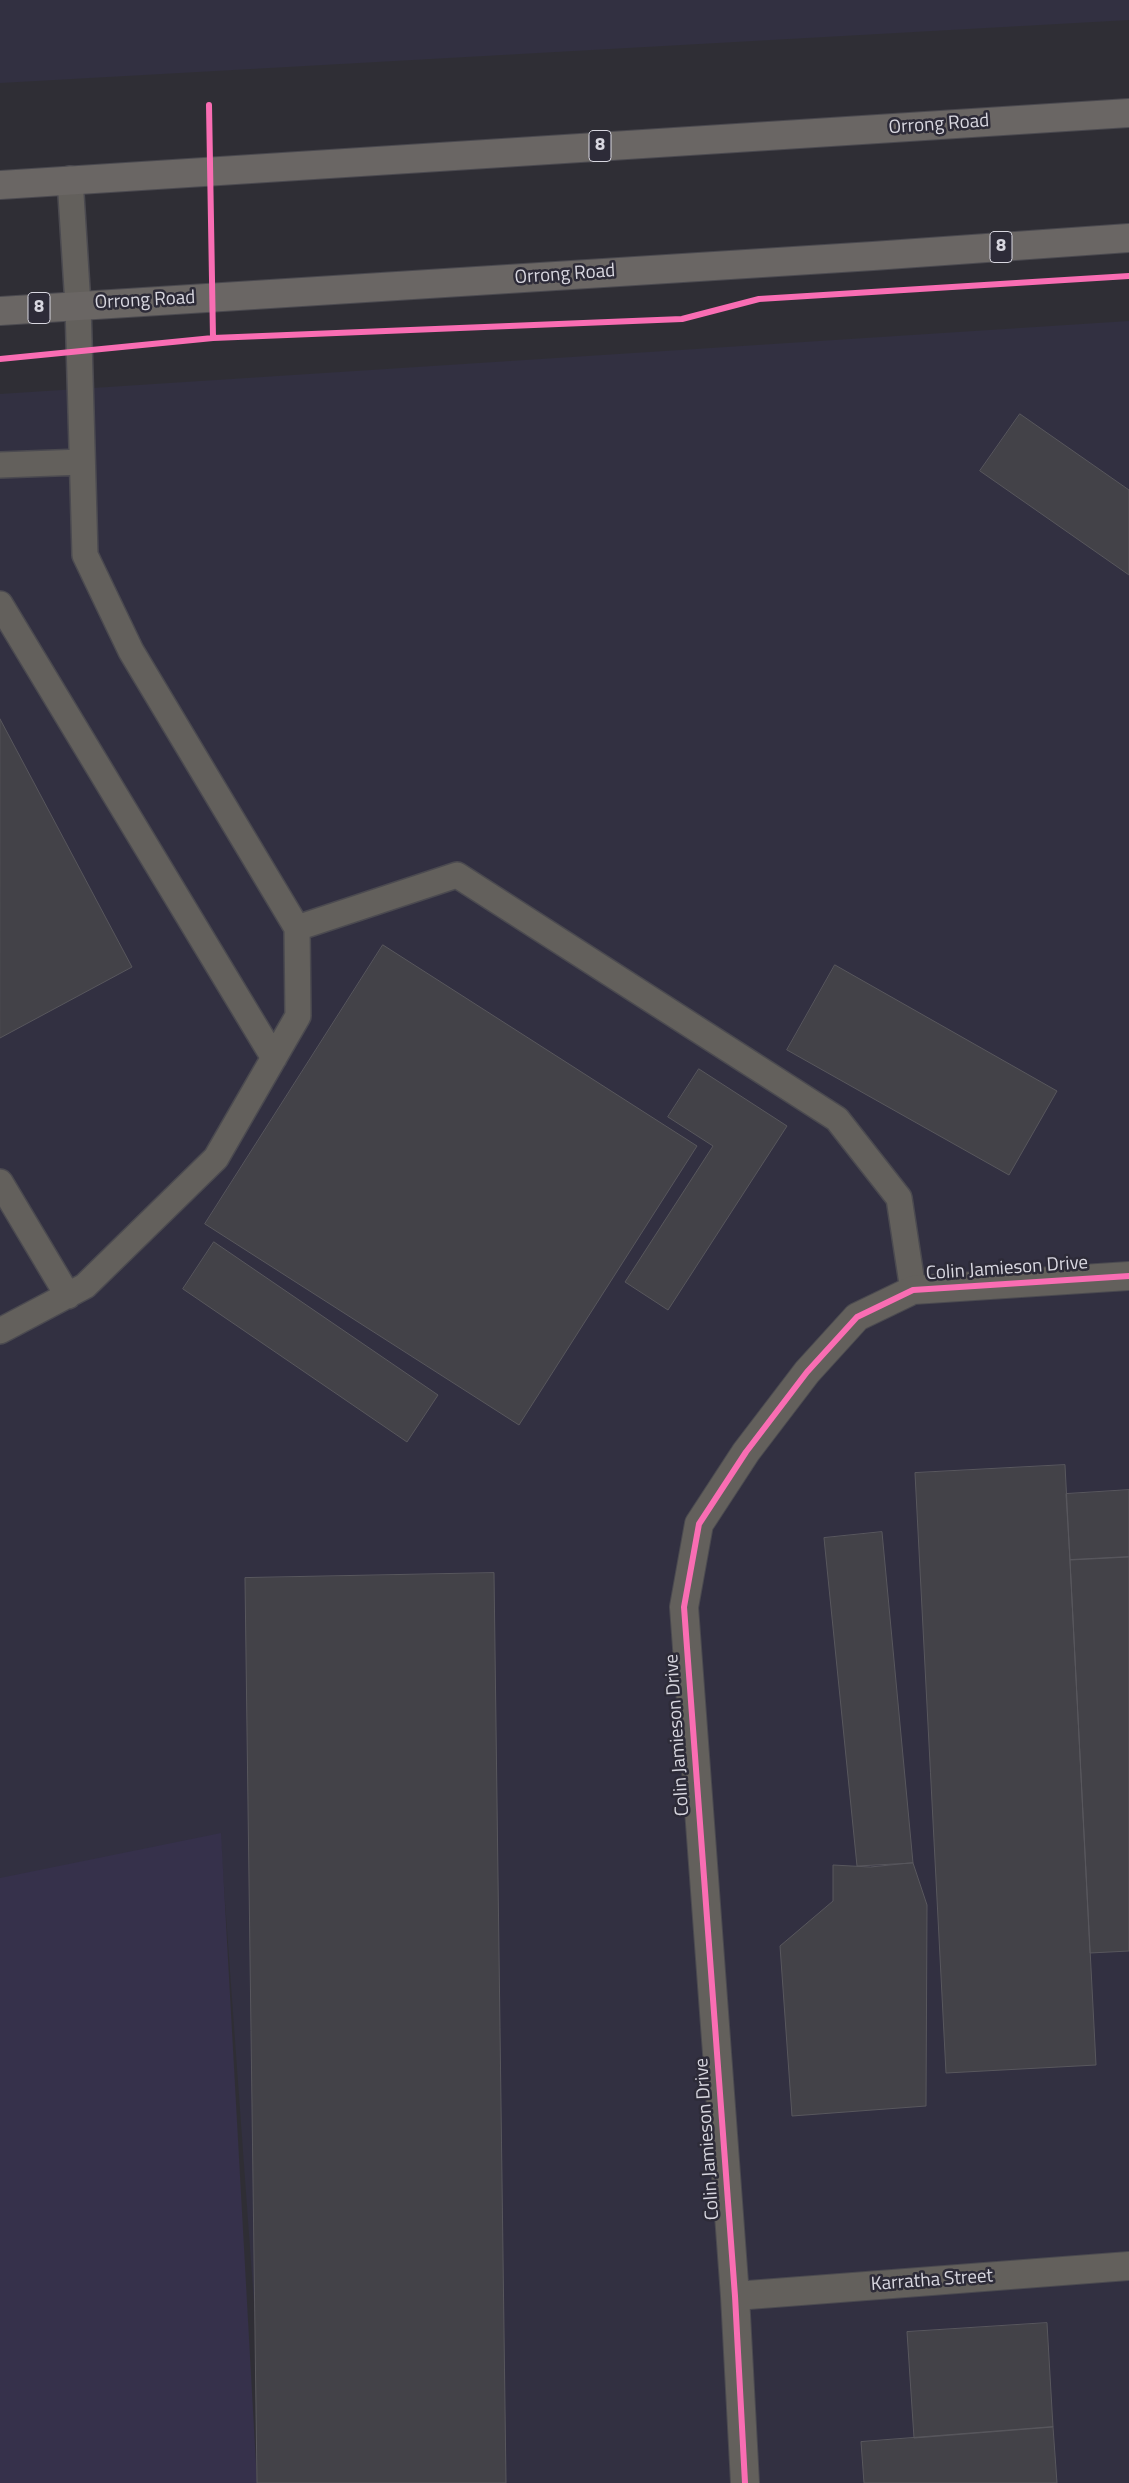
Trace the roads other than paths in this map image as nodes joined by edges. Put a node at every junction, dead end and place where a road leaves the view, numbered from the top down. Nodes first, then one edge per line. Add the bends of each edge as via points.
1 (1129, 113) edge
2 (70, 179) junction
3 (0, 185) edge
4 (1129, 238) edge
5 (78, 305) junction
6 (0, 311) edge
7 (82, 462) junction
8 (0, 465) edge
9 (0, 604) edge
10 (297, 928) junction
11 (274, 1058) junction
12 (0, 1182) edge
13 (1129, 1276) edge
14 (914, 1290) junction
15 (68, 1296) junction
16 (0, 1331) edge
17 (1129, 2266) edge
18 (735, 2296) junction
19 (745, 2483) edge

1 - 2 highway, Orrong Road / 8
2 - 3 highway, Orrong Road / 8
2 - 5 lane
4 - 5 highway, Orrong Road / 8
5 - 6 highway, Orrong Road / 8
5 - 7 lane
7 - 8 lane
7 - 10 lane via 84,555 131,651
9 - 11 lane
10 - 11 lane via 298,1016
10 - 14 lane via 457,875 838,1119 899,1198
11 - 15 lane via 216,1158 86,1286
12 - 15 lane
13 - 14 street, Colin Jamieson Drive
14 - 18 street, Colin Jamieson Drive via 857,1317 813,1365 746,1452 699,1524 684,1607
15 - 16 lane
17 - 18 street, Karratha Street
18 - 19 street, Colin Jamieson Drive

